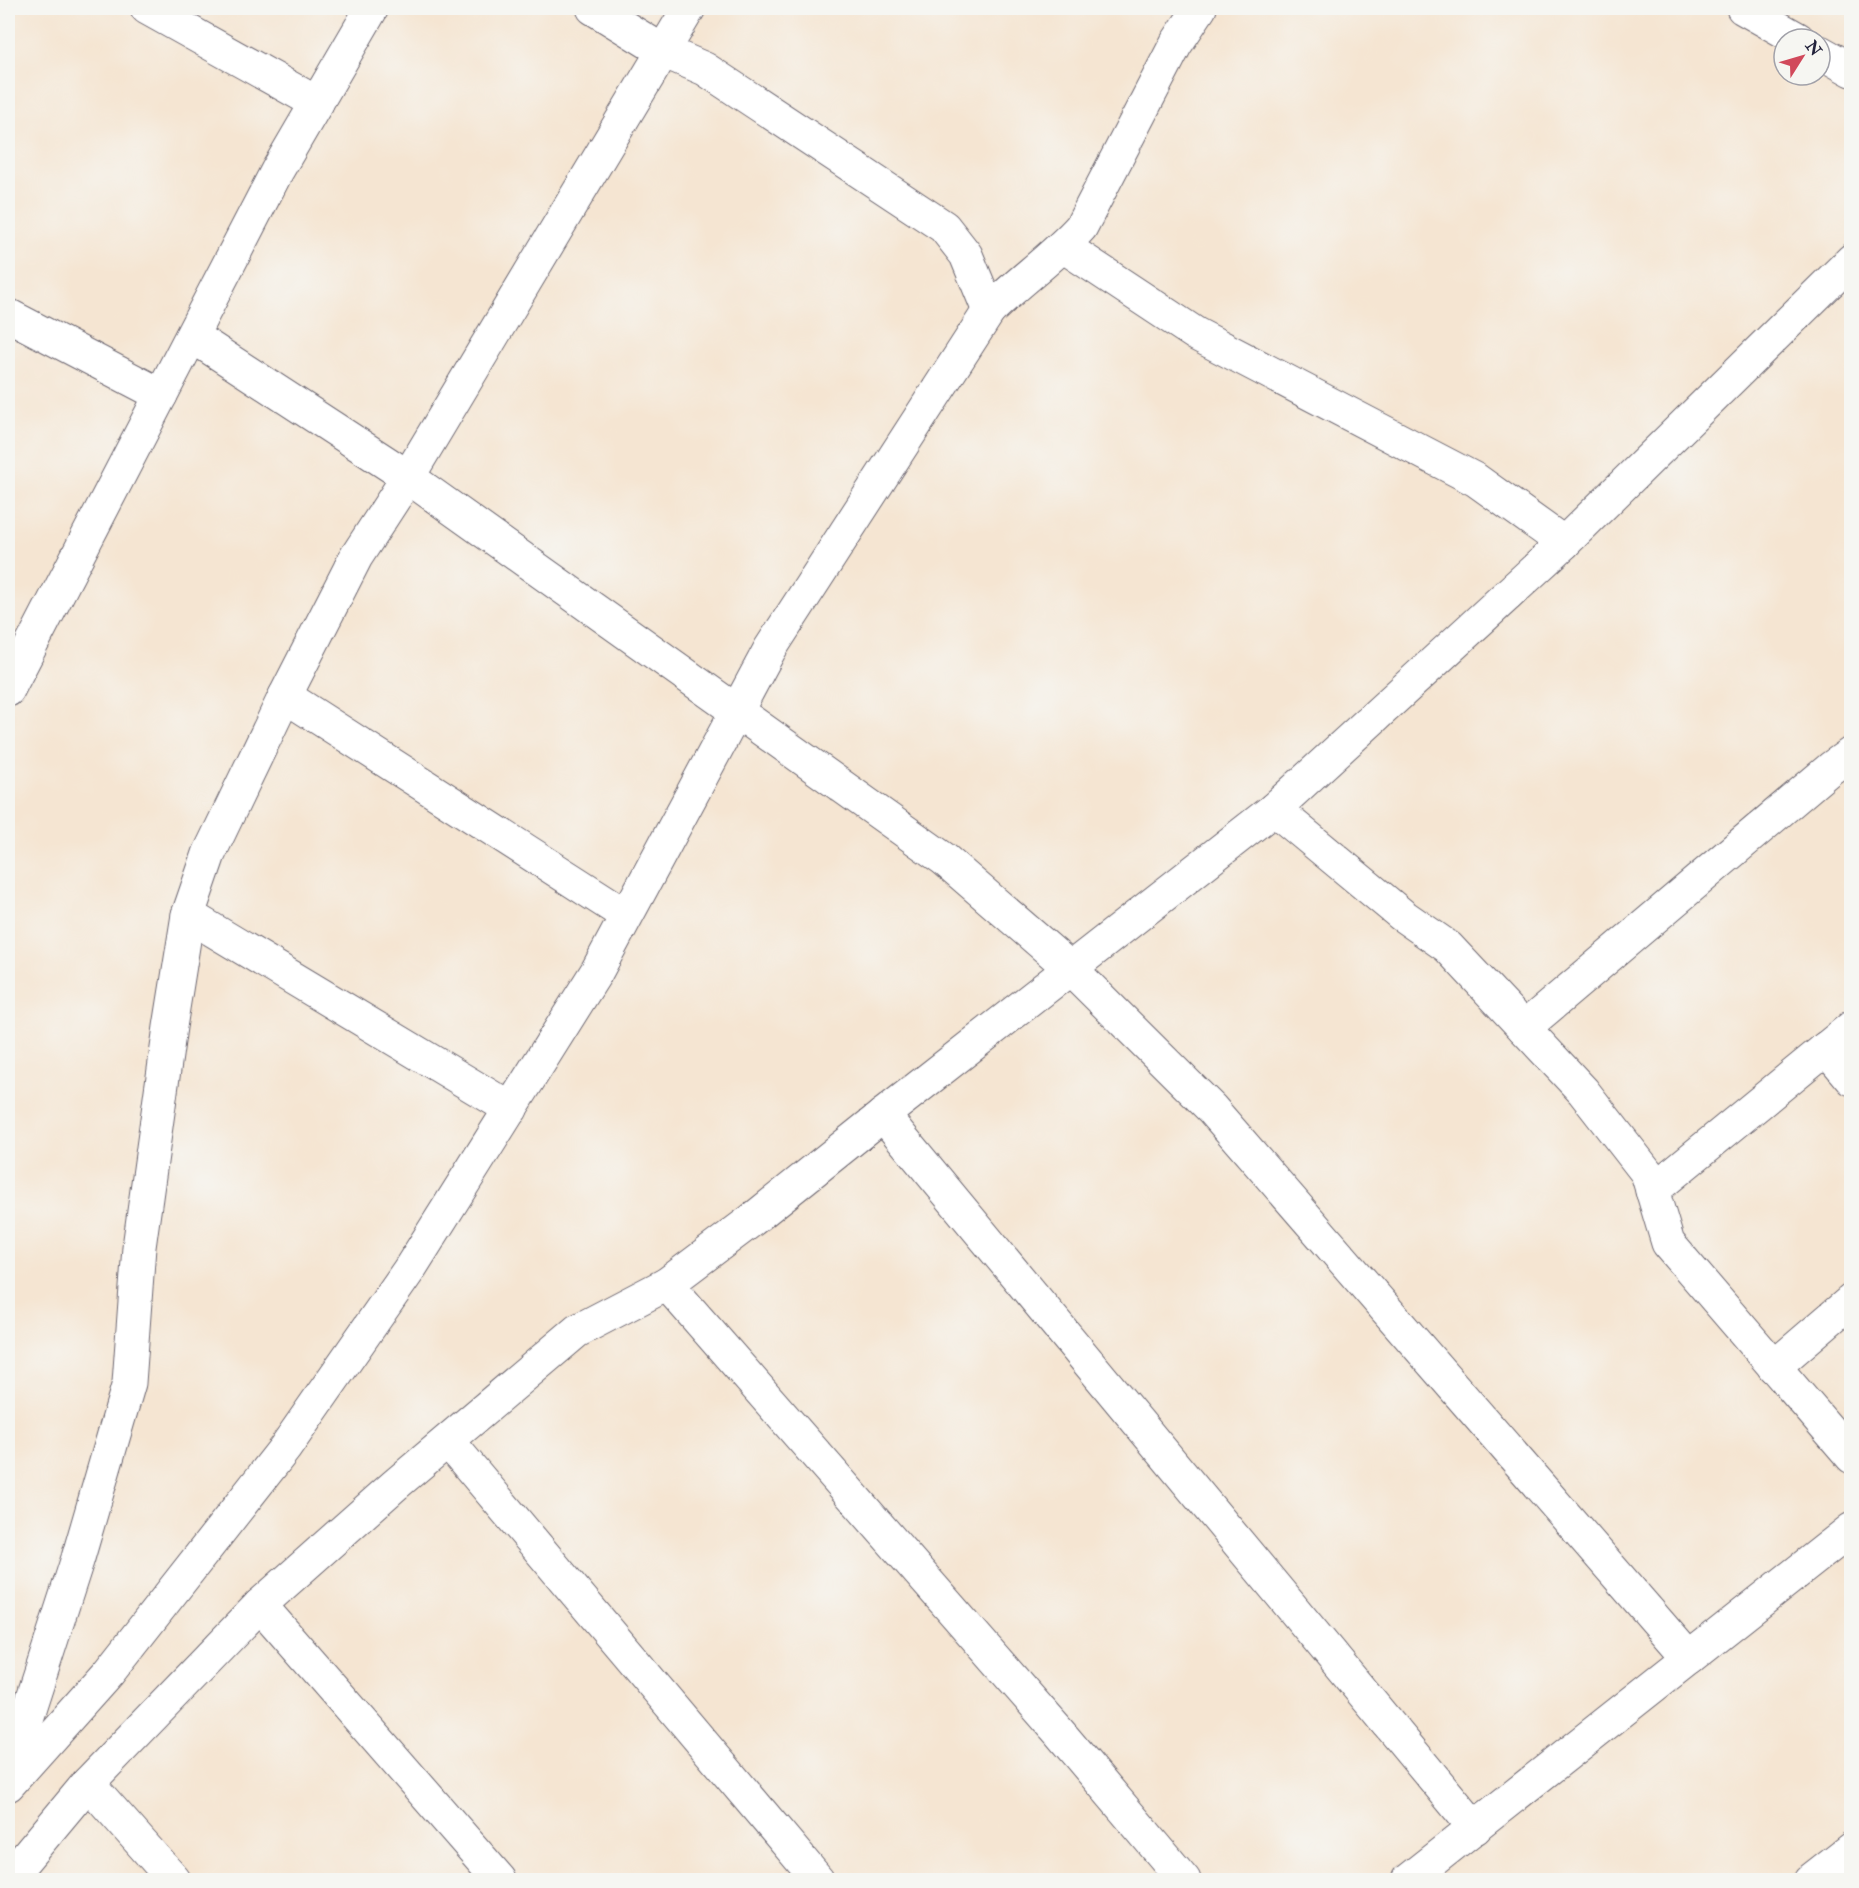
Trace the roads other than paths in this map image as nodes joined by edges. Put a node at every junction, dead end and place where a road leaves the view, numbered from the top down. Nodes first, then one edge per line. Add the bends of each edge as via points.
1 (147, 8) edge
2 (372, 8) edge
3 (593, 8) edge
4 (689, 8) edge
5 (1200, 8) edge
6 (1743, 8) edge
7 (1777, 27) edge
8 (663, 51) junction
9 (1832, 59) edge
10 (1851, 70) edge
11 (317, 103) junction
12 (1064, 246) junction
13 (1851, 260) edge
14 (989, 310) junction
15 (8, 315) edge
16 (192, 336) junction
17 (161, 395) junction
18 (408, 477) junction
19 (1564, 543) junction
20 (8, 690) edge
21 (285, 696) junction
22 (736, 712) junction
23 (1851, 753) edge
24 (1274, 809) junction
25 (188, 915) junction
26 (627, 915) junction
27 (1070, 968) junction
28 (1851, 1027) edge
29 (1524, 1028) junction
30 (1826, 1048) junction
31 (1851, 1079) edge
32 (511, 1109) junction
33 (883, 1114) junction
34 (1652, 1191) junction
35 (667, 1284) junction
36 (1851, 1300) edge
37 (1774, 1367) junction
38 (448, 1441) junction
39 (1851, 1457) edge
40 (1851, 1529) edge
41 (260, 1605) junction
42 (1689, 1658) junction
43 (8, 1775) edge
44 (88, 1783) junction
45 (8, 1785) edge
46 (1474, 1828) junction
47 (1851, 1848) edge
48 (8, 1879) edge
49 (174, 1881) edge
50 (500, 1881) edge
51 (818, 1881) edge
52 (1184, 1881) edge
53 (1408, 1881) edge
54 (1811, 1881) edge

1 - 11 street
2 - 11 street
3 - 8 street
4 - 8 street
5 - 12 street via 1176,44 1082,227
6 - 7 street
8 - 14 street via 705,69 944,227 966,255
8 - 18 street
9 - 10 street
11 - 16 street via 277,171
12 - 14 street
12 - 19 street via 1196,334 1476,480
13 - 19 street
14 - 22 street via 770,649
15 - 17 street
16 - 17 street
16 - 18 street
17 - 20 street
18 - 21 street via 356,557
18 - 22 street
19 - 24 street
21 - 25 street via 209,854
21 - 26 street
22 - 26 street
22 - 27 street via 944,859
23 - 29 street
24 - 27 street
24 - 29 street via 1402,915 1448,947
25 - 32 street
25 - 43 street via 139,1247 129,1383
26 - 32 street
27 - 33 street
27 - 42 street via 1212,1109
28 - 30 street
29 - 34 street via 1583,1091 1647,1173
30 - 31 street
30 - 34 street
32 - 45 street via 409,1270 285,1448 109,1672
33 - 35 street
33 - 46 street
34 - 37 street via 1668,1243
35 - 38 street via 577,1331
35 - 52 street
36 - 37 street
37 - 39 street
38 - 41 street
38 - 51 street
40 - 42 street
41 - 44 street
41 - 50 street
42 - 46 street
44 - 48 street
44 - 49 street
46 - 53 street
47 - 54 street

